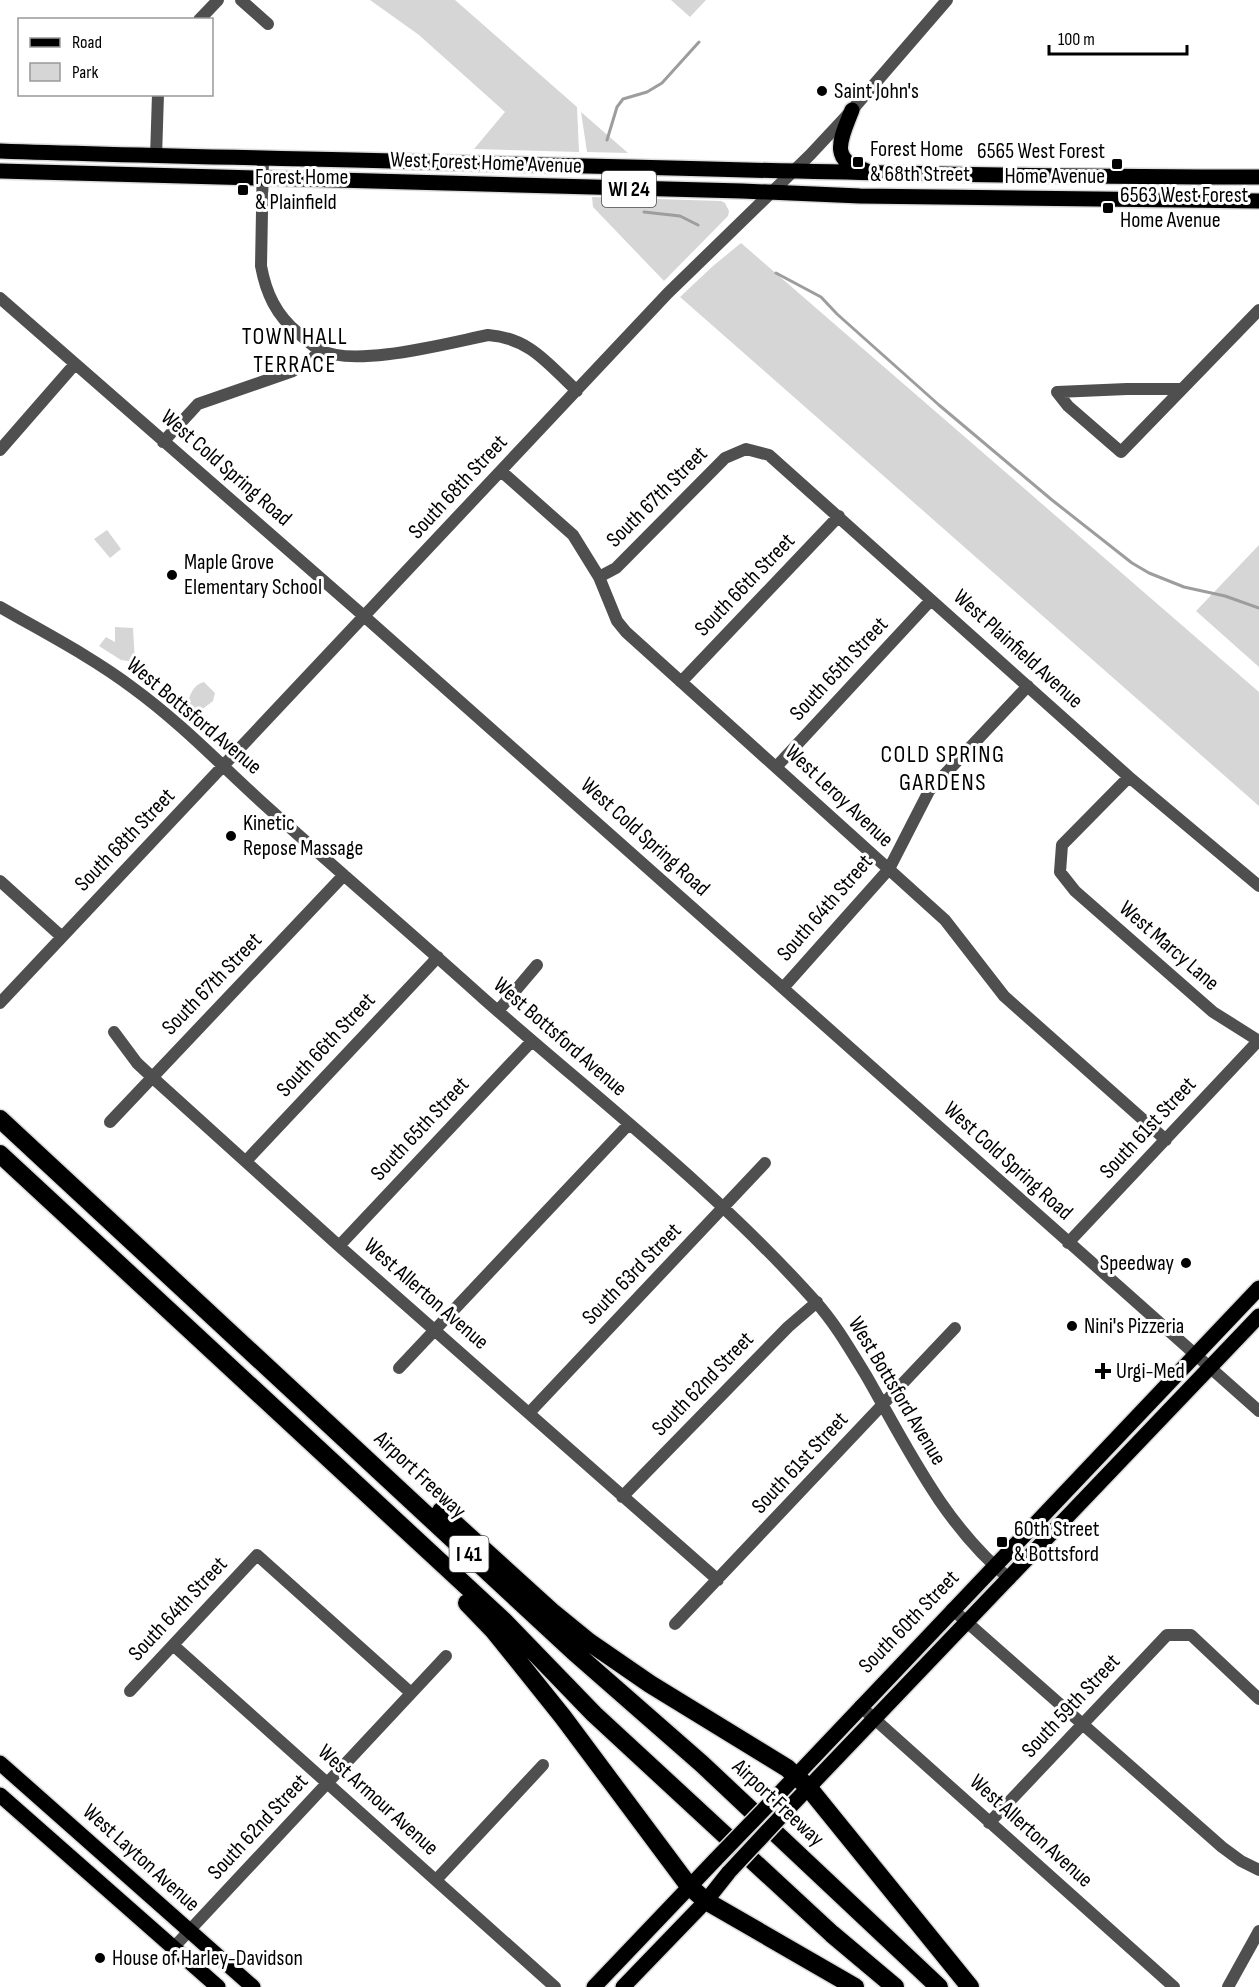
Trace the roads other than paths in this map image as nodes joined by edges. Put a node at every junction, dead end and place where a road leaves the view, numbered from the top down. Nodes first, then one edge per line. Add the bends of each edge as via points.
1 (218, 0) edge
2 (241, 0) edge
3 (947, 0) edge
4 (201, 18) edge
5 (268, 24) dead end
6 (158, 96) edge
7 (852, 110) junction
8 (0, 151) edge
9 (156, 157) junction
10 (263, 157) junction
11 (0, 171) edge
12 (794, 172) junction
13 (877, 173) junction
14 (1259, 177) edge
15 (263, 179) junction
16 (773, 194) junction
17 (1259, 201) edge
18 (0, 298) edge
19 (1259, 310) edge
20 (321, 350) junction
21 (75, 364) junction
22 (1181, 389) junction
23 (577, 391) junction
24 (163, 442) junction
25 (746, 449) joint
26 (0, 450) edge
27 (502, 472) junction
28 (839, 516) junction
29 (599, 577) junction
30 (931, 600) junction
31 (0, 607) edge
32 (365, 617) junction
33 (681, 682) junction
34 (1028, 686) junction
35 (777, 766) junction
36 (224, 767) junction
37 (1130, 777) junction
38 (889, 870) junction
39 (344, 875) junction
40 (0, 881) edge
41 (1259, 886) edge
42 (62, 937) junction
43 (438, 957) junction
44 (537, 965) dead end
45 (783, 988) junction
46 (0, 1003) edge
47 (498, 1011) junction
48 (114, 1032) dead end
49 (532, 1041) junction
50 (1258, 1041) edge
51 (152, 1077) junction
52 (0, 1119) edge
53 (110, 1122) dead end
54 (629, 1124) junction
55 (1166, 1140) junction
56 (0, 1154) edge
57 (246, 1161) junction
58 (765, 1163) dead end
59 (724, 1208) junction
60 (1068, 1243) junction
61 (339, 1246) junction
62 (1259, 1289) edge
63 (817, 1302) junction
64 (1259, 1306) edge
65 (1255, 1320) edge
66 (955, 1328) dead end
67 (435, 1329) junction
68 (1195, 1355) junction
69 (399, 1368) dead end
70 (1210, 1368) junction
71 (883, 1406) junction
72 (1259, 1411) edge
73 (529, 1413) junction
74 (334, 1428) junction
75 (354, 1483) junction
76 (622, 1497) junction
77 (993, 1566) junction
78 (1010, 1578) junction
79 (718, 1580) junction
80 (952, 1609) junction
81 (968, 1622) junction
82 (675, 1624) dead end
83 (173, 1645) junction
84 (446, 1656) dead end
85 (130, 1691) dead end
86 (411, 1693) junction
87 (1259, 1699) edge
88 (860, 1706) junction
89 (873, 1718) junction
90 (1083, 1724) junction
91 (0, 1763) edge
92 (543, 1765) dead end
93 (802, 1781) junction
94 (328, 1783) junction
95 (0, 1795) edge
96 (989, 1823) junction
97 (1259, 1870) edge
98 (436, 1880) junction
99 (689, 1886) junction
100 (706, 1901) junction
101 (189, 1930) junction
102 (1259, 1931) edge
103 (174, 1947) junction
104 (218, 1987) edge
105 (253, 1987) edge
106 (555, 1987) edge
107 (594, 1987) edge
108 (623, 1987) edge
109 (855, 1987) edge
110 (895, 1987) edge
111 (939, 1987) edge
112 (970, 1987) edge
113 (1174, 1987) edge
114 (1228, 1987) edge

1 - 4 street
2 - 5 street
3 - 7 street, South 68th Street
6 - 9 street
7 - 12 street, South 68th Street
7 - 13 main road via 840,142 842,157 856,168
8 - 9 main road, West Forest Home Avenue / WI 24
9 - 10 main road, West Forest Home Avenue / WI 24
10 - 12 main road, West Forest Home Avenue / WI 24
10 - 15 street
11 - 15 main road, West Forest Home Avenue / WI 24
12 - 13 main road, West Forest Home Avenue / WI 24
12 - 16 street, South 68th Street
13 - 14 main road, West Forest Home Avenue / WI 24
15 - 16 main road, West Forest Home Avenue / WI 24
15 - 20 street via 264,283 287,324
16 - 17 main road, West Forest Home Avenue / WI 24
16 - 23 street, South 68th Street via 668,293
18 - 21 street, West Cold Spring Road
19 - 22 street
20 - 23 street via 375,357 488,335 504,336 538,354
20 - 24 street via 293,371 198,404
21 - 24 street, West Cold Spring Road
21 - 26 street
22 - 22 street via 1121,452 1058,392 1127,389
23 - 27 street, South 68th Street
24 - 32 street, West Cold Spring Road
25 - 28 street, West Plainfield Avenue via 769,455
25 - 29 street, South 67th Street via 725,458 616,568
27 - 29 street, West Leroy Avenue via 573,535
27 - 32 street, South 68th Street
28 - 30 street, West Plainfield Avenue
28 - 33 street, South 66th Street
29 - 33 street, West Leroy Avenue via 617,621
30 - 34 street, West Plainfield Avenue
30 - 35 street, South 65th Street
31 - 36 street, West Bottsford Avenue via 129,684
32 - 36 street, South 68th Street
32 - 45 street, West Cold Spring Road
33 - 35 street, West Leroy Avenue
34 - 37 street, West Plainfield Avenue
34 - 38 street, South 64th Street via 929,791
35 - 38 street, West Leroy Avenue
36 - 39 street, West Bottsford Avenue
36 - 42 street, South 68th Street
37 - 41 street, West Plainfield Avenue
37 - 50 street, West Marcy Lane via 1062,845 1060,872 1075,891 1213,1012
38 - 45 street, South 64th Street
38 - 55 street, West Leroy Avenue via 945,920 1004,996
39 - 43 street, West Bottsford Avenue
39 - 51 street, South 67th Street
40 - 42 street
42 - 46 street, South 68th Street
43 - 47 street, West Bottsford Avenue
43 - 57 street, South 66th Street
44 - 47 street
45 - 60 street, West Cold Spring Road
47 - 49 street, West Bottsford Avenue
48 - 51 street, West Allerton Avenue
49 - 54 street, West Bottsford Avenue
49 - 61 street, South 65th Street
50 - 55 street, South 61st Street
51 - 53 street, South 67th Street
51 - 57 street, West Allerton Avenue
52 - 74 highway, Airport Freeway / I 41
54 - 59 street, West Bottsford Avenue
54 - 67 street
55 - 60 street, South 61st Street
56 - 75 highway, I 41
57 - 61 street, West Allerton Avenue
58 - 59 street, South 63rd Street
59 - 63 street, West Bottsford Avenue
59 - 73 street, South 63rd Street
60 - 68 street, West Cold Spring Road
61 - 67 street, West Allerton Avenue
62 - 68 main road, South 60th Street
63 - 71 street, West Bottsford Avenue via 850,1348
63 - 76 street, South 62nd Street
64 - 65 main road via 1254,1312
65 - 70 main road, South 60th Street
66 - 71 street, South 61st Street
67 - 69 street
67 - 73 street, West Allerton Avenue
68 - 70 street, West Cold Spring Road
68 - 77 main road, South 60th Street
70 - 72 street, West Cold Spring Road
70 - 78 main road, South 60th Street
71 - 77 street, West Bottsford Avenue via 924,1477
71 - 79 street, South 61st Street
73 - 76 street, West Allerton Avenue
74 - 93 highway via 361,1439 589,1642
74 - 111 highway, Airport Freeway / I 41
75 - 99 highway via 365,1507 459,1595 512,1653
75 - 110 highway, I 41 via 502,1620 594,1714 832,1934
76 - 79 street, West Allerton Avenue
77 - 78 street, West Bottsford Avenue
77 - 80 main road, South 60th Street
78 - 81 main road, South 60th Street
79 - 82 street, South 61st Street
80 - 81 street
80 - 88 main road, South 60th Street
81 - 89 main road, South 60th Street
81 - 90 street
83 - 85 street, South 64th Street
83 - 86 street, South 64th Street via 257,1555
83 - 94 street, West Armour Avenue
84 - 86 street, South 62nd Street
86 - 94 street, South 62nd Street
87 - 90 street, South 59th Street via 1191,1635 1167,1635
88 - 89 street, West Allerton Avenue
88 - 93 main road, South 60th Street
89 - 93 main road, South 60th Street
89 - 96 street, West Allerton Avenue
90 - 96 street, South 59th Street
90 - 97 street via 1222,1848
91 - 101 main road, West Layton Avenue
92 - 98 street
93 - 99 main road, South 60th Street, bridge via 775,1798
93 - 100 main road, South 60th Street, bridge via 787,1810
93 - 112 highway
94 - 98 street, West Armour Avenue
94 - 101 street, South 62nd Street
95 - 103 main road, West Layton Avenue
96 - 113 street, West Allerton Avenue
98 - 106 street, West Armour Avenue
99 - 100 highway
99 - 107 main road, South 60th Street
100 - 108 main road, South 60th Street
100 - 109 highway
101 - 103 street, South 62nd Street
101 - 105 main road, West Layton Avenue
102 - 114 street
103 - 104 main road, West Layton Avenue

